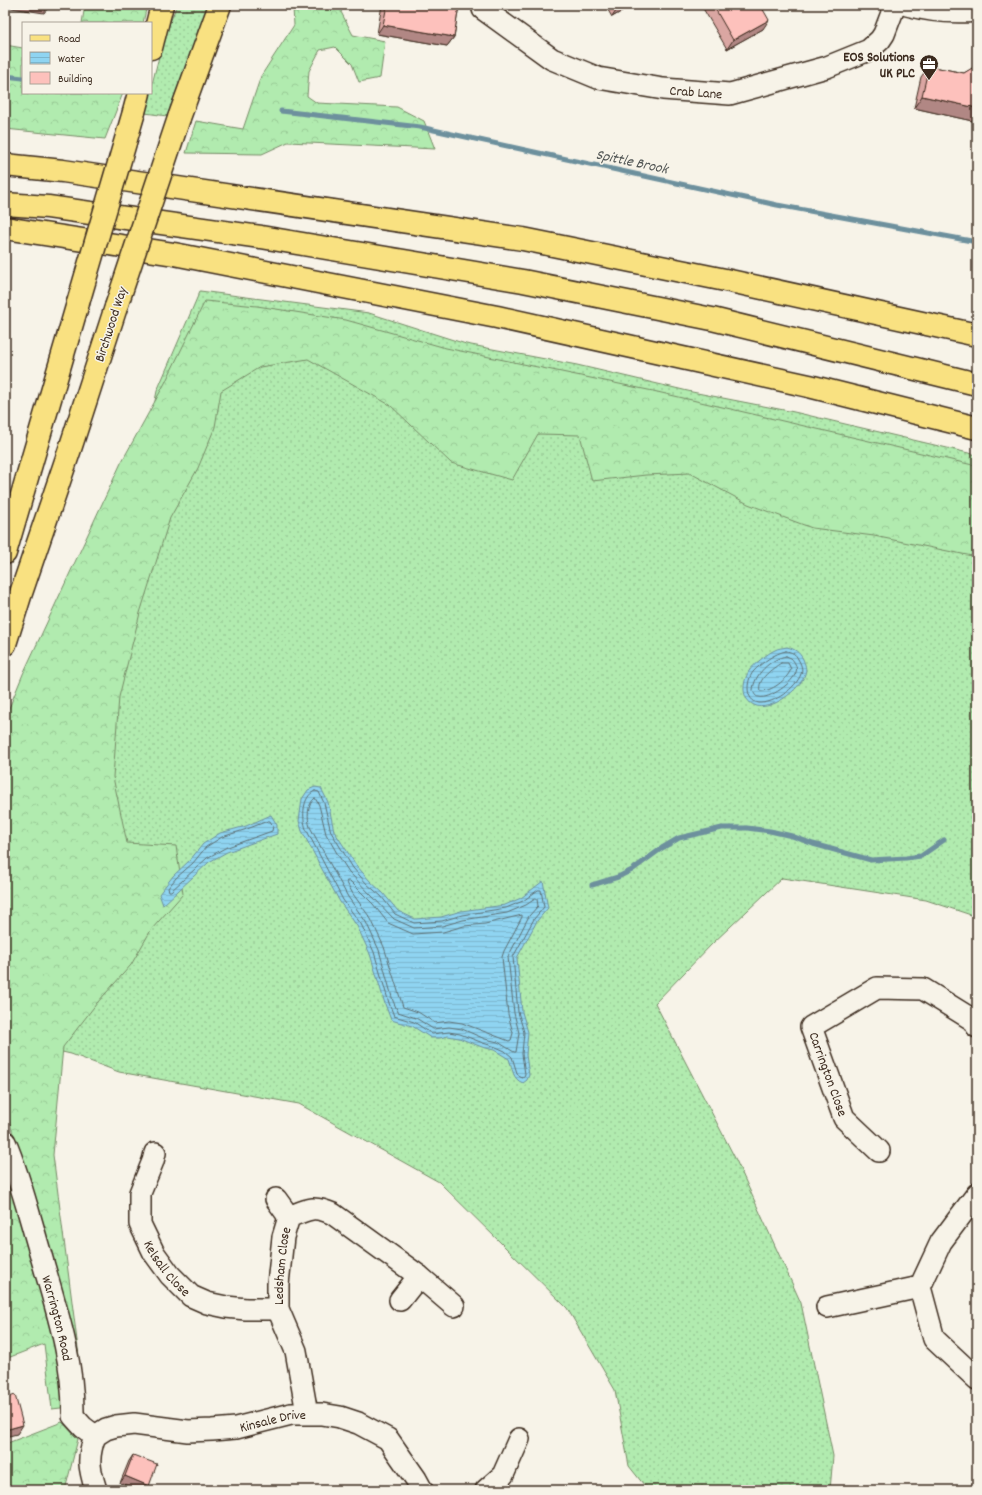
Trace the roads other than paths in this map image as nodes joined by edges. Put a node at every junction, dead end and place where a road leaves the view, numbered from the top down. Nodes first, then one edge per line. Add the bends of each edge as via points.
1 (162, 5) edge
2 (220, 5) edge
3 (895, 5) edge
4 (907, 5) edge
5 (483, 9) dead end
6 (977, 11) edge
7 (152, 44) edge
8 (137, 103) edge
9 (5, 165) edge
10 (5, 204) edge
11 (5, 228) edge
12 (977, 335) edge
13 (977, 384) edge
14 (977, 428) edge
15 (5, 554) edge
16 (5, 644) edge
17 (977, 1027) edge
18 (5, 1142) edge
19 (879, 1151) dead end
20 (155, 1153) dead end
21 (977, 1194) edge
22 (276, 1199) dead end
23 (289, 1217) junction
24 (419, 1276) junction
25 (920, 1287) junction
26 (400, 1300) dead end
27 (454, 1306) dead end
28 (827, 1307) dead end
29 (278, 1309) junction
30 (977, 1379) edge
31 (307, 1413) junction
32 (521, 1434) dead end
33 (95, 1436) junction
34 (101, 1489) edge
35 (422, 1490) edge
36 (486, 1490) edge

1 - 7 main road
2 - 16 main road, Birchwood Way, bridge via 179,118
3 - 5 street, Crab Lane via 884,34 869,50 827,67 730,94 663,89 598,78 552,59
4 - 6 street via 948,11
8 - 15 main road, bridge
9 - 12 main road via 71,172 523,239
10 - 13 main road via 261,237 523,280 712,319
11 - 14 main road via 174,254 497,317 809,386
17 - 19 street, Carrington Close via 973,1020 923,989 877,988 811,1027 844,1118
18 - 33 street, Warrington Road via 62,1327 74,1394 73,1416 82,1427
20 - 29 street, Kelsall Close via 140,1193 140,1224 154,1253 170,1275 192,1296 207,1303 246,1309
21 - 25 street via 941,1242
22 - 23 street
23 - 24 street, Ledsham Close via 312,1208 333,1214
23 - 29 street, Ledsham Close via 283,1237
24 - 26 street
24 - 27 street, Ledsham Close
25 - 28 street
25 - 30 street via 934,1339
29 - 31 street, Ledsham Close via 296,1351
31 - 33 street, Kinsale Drive via 276,1417 236,1428 212,1430 188,1431 134,1424 106,1429
31 - 35 street, Kinsale Drive via 340,1417 358,1423 388,1439
32 - 36 street via 503,1475
33 - 34 street via 89,1462

